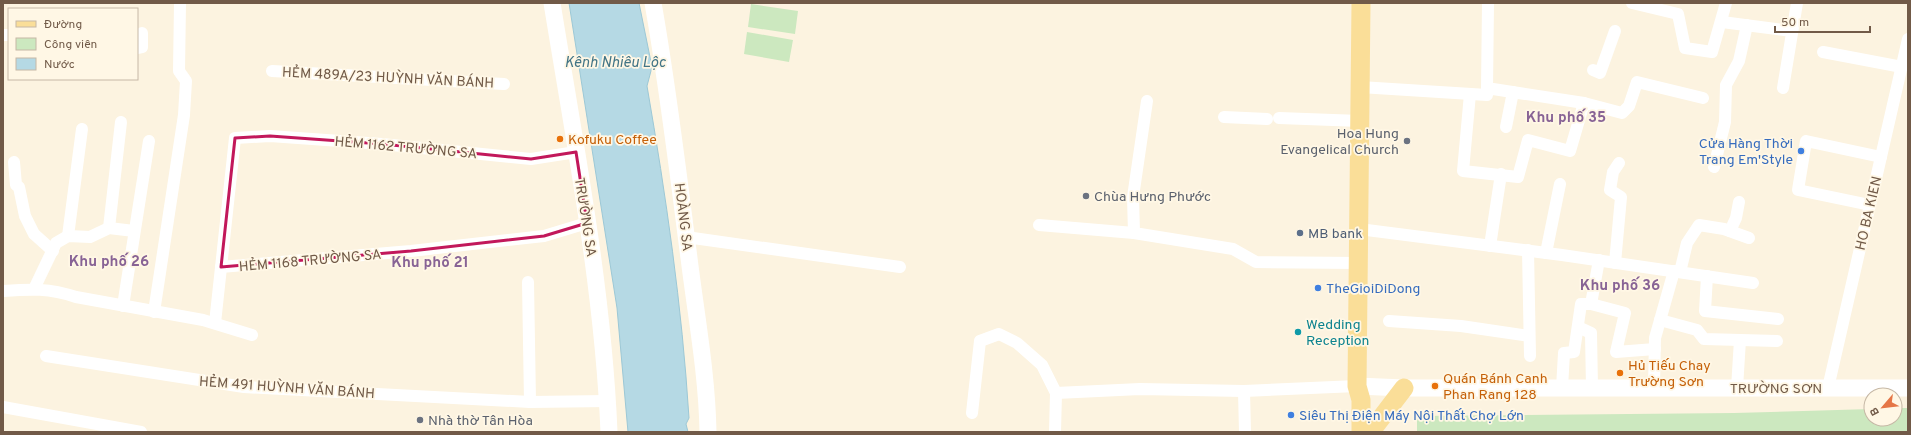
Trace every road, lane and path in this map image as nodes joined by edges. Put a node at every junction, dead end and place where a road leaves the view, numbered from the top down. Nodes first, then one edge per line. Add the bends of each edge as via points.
1 (180, 3) edge
2 (552, 3) edge
3 (653, 3) edge
4 (1361, 3) edge
5 (1488, 3) edge
6 (1630, 3) edge
7 (1726, 3) edge
8 (1797, 3) edge
9 (1722, 22) junction
10 (1747, 25) junction
11 (1792, 31) junction
12 (1615, 32) dead end
13 (142, 33) dead end
14 (1908, 39) edge
15 (138, 48) edge
16 (1823, 52) dead end
17 (1902, 67) junction
18 (1593, 70) dead end
19 (272, 71) dead end
20 (504, 84) dead end
21 (1360, 87) junction
22 (1783, 88) dead end
23 (1487, 89) junction
24 (1513, 92) junction
25 (1470, 94) junction
26 (1703, 98) dead end
27 (1147, 101) dead end
28 (1584, 103) junction
29 (1224, 117) dead end
30 (1360, 121) junction
31 (121, 122) dead end
32 (1506, 127) dead end
33 (82, 128) dead end
34 (149, 142) dead end
35 (576, 152) junction
36 (1881, 157) junction
37 (14, 162) dead end
38 (1618, 163) dead end
39 (1714, 167) dead end
40 (1501, 174) junction
41 (1560, 184) dead end
42 (1739, 202) dead end
43 (1870, 205) junction
44 (588, 223) junction
45 (1039, 225) dead end
46 (109, 228) junction
47 (1359, 229) junction
48 (134, 231) junction
49 (1730, 231) junction
50 (1134, 233) junction
51 (68, 236) junction
52 (686, 237) junction
53 (1748, 238) dead end
54 (1490, 246) junction
55 (1528, 250) junction
56 (53, 251) junction
57 (1546, 253) junction
58 (1599, 260) junction
59 (1615, 262) junction
60 (1359, 263) junction
61 (221, 267) junction
62 (900, 267) dead end
63 (1677, 272) junction
64 (1707, 276) junction
65 (528, 282) dead end
66 (1753, 283) dead end
67 (34, 289) junction
68 (3, 291) edge
69 (1591, 304) junction
70 (123, 306) junction
71 (154, 312) junction
72 (1778, 319) dead end
73 (1660, 320) junction
74 (1389, 321) dead end
75 (215, 323) junction
76 (1578, 327) junction
77 (252, 335) dead end
78 (1529, 336) junction
79 (1740, 340) junction
80 (1777, 341) dead end
81 (1655, 349) junction
82 (46, 356) dead end
83 (1530, 356) dead end
84 (1357, 386) junction
85 (1404, 388) junction
86 (1562, 388) junction
87 (1592, 388) junction
88 (1654, 388) junction
89 (1737, 388) junction
90 (1828, 388) junction
91 (1908, 388) edge
92 (1244, 391) junction
93 (1056, 393) junction
94 (608, 401) junction
95 (530, 402) junction
96 (3, 407) edge
97 (972, 413) dead end
98 (141, 432) edge
99 (609, 432) edge
100 (708, 432) edge
101 (1055, 432) edge
102 (1245, 432) edge
103 (1349, 432) edge
104 (1361, 432) edge
105 (1372, 432) edge

1 - 71 street via 179,71 186,81 184,115
2 - 35 street, TRƯỜNG SA
3 - 52 street, HOÀNG SA via 664,63
4 - 21 main road
5 - 23 street
6 - 9 street via 1678,14 1685,48 1712,52
7 - 9 street
8 - 11 street
9 - 10 street
10 - 11 street
10 - 39 street via 1739,61 1726,85 1725,122
11 - 22 street
12 - 18 street via 1600,73
13 - 15 street via 142,47
14 - 17 street, HO BA KIEN
16 - 17 street
17 - 36 street, HO BA KIEN
19 - 20 street, HẺM 489A/23 HUỲNH VĂN BÁNH
21 - 25 street
21 - 30 main road
23 - 24 street
23 - 25 street via 1487,95
24 - 28 street
24 - 32 street
25 - 40 street via 1463,171
26 - 28 street via 1638,82 1629,106 1622,113
27 - 50 street via 1133,197
28 - 40 street via 1570,151 1528,140 1518,177
29 - 30 street
30 - 47 main road
31 - 46 street
33 - 51 street
34 - 48 street
35 - 44 street, TRƯỜNG SA
35 - 61 street, HẺM 1162 TRƯỜNG SA via 531,159 270,136 235,138
36 - 43 street, HO BA KIEN
36 - 43 street via 1806,141 1798,190
37 - 56 street via 16,185 19,187 25,216 34,234
38 - 59 street via 1613,172 1610,190 1621,197
40 - 54 street
41 - 57 street
42 - 49 street
43 - 90 street, HO BA KIEN
44 - 61 street, HẺM 1168 TRƯỜNG SA via 544,236 411,251
44 - 94 street, TRƯỜNG SA via 600,311
45 - 50 street
46 - 48 street
46 - 51 street via 90,237
47 - 54 street
47 - 60 main road
48 - 70 street
49 - 53 street
49 - 63 street via 1699,226 1687,243
50 - 60 street via 1233,249 1256,262
51 - 56 street via 56,243
52 - 62 street
52 - 100 street, HOÀNG SA via 706,386
54 - 55 street
55 - 57 street
55 - 78 street
56 - 67 street
57 - 58 street
58 - 59 street
58 - 69 street
59 - 63 street
60 - 84 main road
61 - 75 street
63 - 64 street
63 - 73 street
64 - 66 street
64 - 72 street via 1705,311
65 - 95 street
67 - 68 street
67 - 70 street via 58,291
69 - 76 street via 1581,304
69 - 81 street via 1625,313 1616,352
70 - 71 street
71 - 75 street
73 - 79 street via 1697,330 1704,339
73 - 81 street
74 - 78 street via 1461,326
75 - 77 street
76 - 86 street via 1574,352 1564,354
76 - 87 street via 1590,333
78 - 83 street
79 - 80 street
79 - 89 street
81 - 88 street
82 - 95 street, HẺM 491 HUỲNH VĂN BÁNH via 244,387
84 - 85 street, TRƯỜNG SƠN
84 - 92 street
84 - 103 main road via 1350,397
84 - 104 main road via 1361,400
85 - 86 street, TRƯỜNG SƠN
85 - 105 main road
86 - 87 street, TRƯỜNG SƠN
87 - 88 street, TRƯỜNG SƠN
88 - 89 street, TRƯỜNG SƠN
89 - 90 street, TRƯỜNG SƠN
90 - 91 street, TRƯỜNG SƠN
92 - 93 street via 1140,389
92 - 102 street
93 - 97 street via 1042,366 1017,343 999,334 980,341
93 - 101 street
94 - 95 street, HẺM 491 HUỲNH VĂN BÁNH
94 - 99 street, TRƯỜNG SA
96 - 98 street

